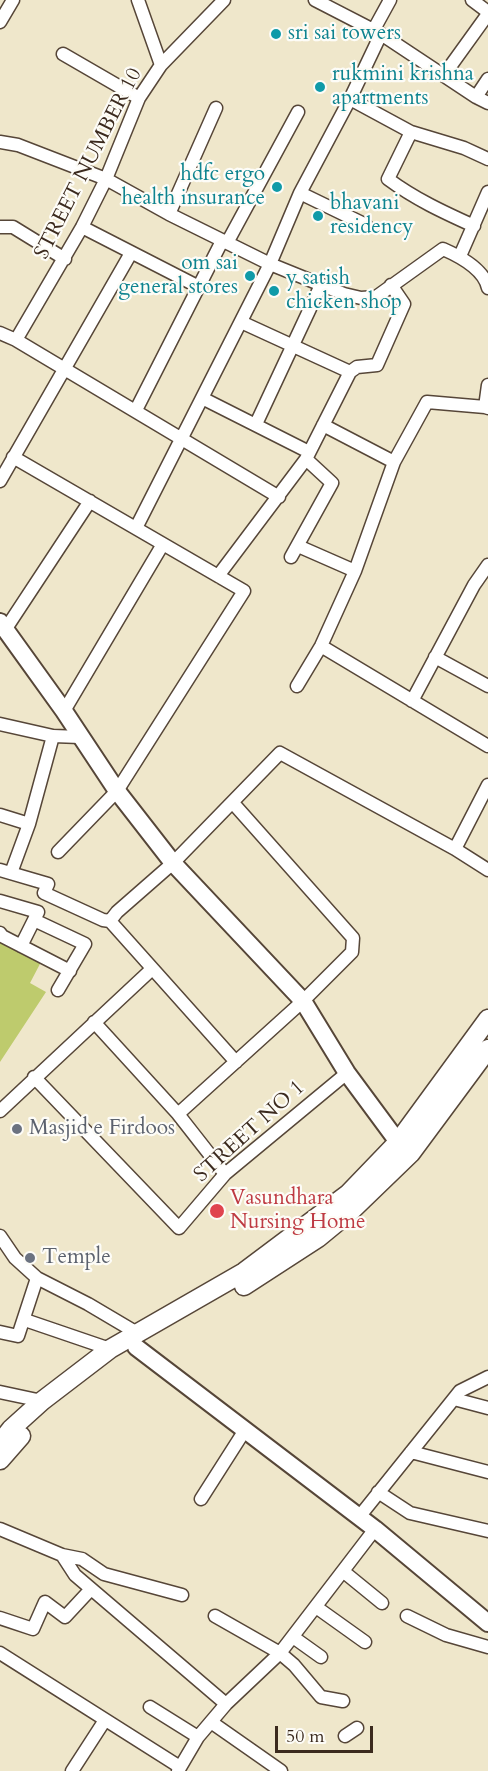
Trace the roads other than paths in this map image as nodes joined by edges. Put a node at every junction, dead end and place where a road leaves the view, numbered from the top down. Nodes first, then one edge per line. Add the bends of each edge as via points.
1 (13, 0) edge
2 (138, 0) edge
3 (224, 0) edge
4 (315, 0) edge
5 (390, 0) edge
6 (472, 0) edge
7 (488, 13) edge
8 (0, 22) edge
9 (377, 32) junction
10 (63, 54) dead end
11 (161, 65) junction
12 (444, 75) junction
13 (488, 79) edge
14 (476, 97) junction
15 (139, 98) junction
16 (350, 99) junction
17 (488, 103) edge
18 (216, 108) dead end
19 (298, 112) dead end
20 (411, 132) junction
21 (0, 142) edge
22 (488, 159) edge
23 (106, 178) junction
24 (488, 192) edge
25 (300, 193) junction
26 (169, 214) junction
27 (480, 221) edge
28 (366, 225) dead end
29 (0, 226) edge
30 (82, 227) junction
31 (225, 242) junction
32 (131, 253) junction
33 (460, 256) junction
34 (65, 259) junction
35 (270, 264) junction
36 (321, 285) junction
37 (391, 285) junction
38 (199, 287) junction
39 (488, 288) edge
40 (241, 322) junction
41 (0, 333) edge
42 (16, 340) junction
43 (292, 346) junction
44 (64, 369) junction
45 (350, 372) junction
46 (488, 385) edge
47 (202, 398) junction
48 (487, 408) edge
49 (136, 410) junction
50 (256, 424) junction
51 (322, 425) junction
52 (182, 437) junction
53 (308, 455) junction
54 (13, 457) junction
55 (394, 462) junction
56 (0, 481) edge
57 (279, 497) junction
58 (90, 501) junction
59 (135, 528) junction
60 (163, 544) junction
61 (298, 546) junction
62 (291, 557) dead end
63 (488, 565) edge
64 (355, 571) junction
65 (218, 576) junction
66 (2, 626) edge
67 (321, 646) junction
68 (435, 657) junction
69 (297, 686) dead end
70 (488, 686) edge
71 (412, 701) junction
72 (64, 711) junction
73 (0, 724) edge
74 (53, 736) junction
75 (80, 737) junction
76 (488, 746) edge
77 (488, 785) edge
78 (117, 790) junction
79 (233, 803) junction
80 (0, 814) edge
81 (29, 824) junction
82 (455, 849) junction
83 (58, 852) dead end
84 (173, 862) junction
85 (488, 870) edge
86 (3, 871) edge
87 (0, 901) edge
88 (34, 920) junction
89 (110, 921) junction
90 (0, 933) edge
91 (21, 946) junction
92 (152, 969) junction
93 (70, 971) junction
94 (58, 990) dead end
95 (303, 1001) junction
96 (488, 1019) edge
97 (94, 1022) junction
98 (488, 1049) edge
99 (236, 1062) junction
100 (347, 1074) junction
101 (34, 1077) junction
102 (0, 1111) edge
103 (178, 1114) junction
104 (404, 1147) junction
105 (225, 1174) junction
106 (0, 1236) edge
107 (0, 1254) edge
108 (15, 1258) junction
109 (37, 1278) junction
110 (25, 1320) junction
111 (0, 1332) edge
112 (136, 1340) junction
113 (110, 1349) junction
114 (488, 1377) edge
115 (0, 1392) edge
116 (453, 1399) junction
117 (42, 1401) junction
118 (488, 1408) edge
119 (245, 1430) junction
120 (3, 1435) edge
121 (411, 1452) junction
122 (0, 1460) edge
123 (488, 1472) edge
124 (378, 1492) junction
125 (201, 1499) dead end
126 (359, 1517) junction
127 (0, 1529) edge
128 (375, 1529) junction
129 (488, 1531) edge
130 (62, 1555) junction
131 (344, 1572) junction
132 (91, 1589) junction
133 (182, 1595) dead end
134 (382, 1603) dead end
135 (316, 1607) junction
136 (215, 1616) dead end
137 (407, 1616) dead end
138 (0, 1618) edge
139 (488, 1623) edge
140 (293, 1637) junction
141 (365, 1642) dead end
142 (488, 1647) edge
143 (0, 1653) edge
144 (280, 1653) junction
145 (321, 1657) dead end
146 (343, 1701) dead end
147 (226, 1704) junction
148 (150, 1707) dead end
149 (105, 1720) junction
150 (211, 1722) junction
151 (357, 1728) dead end
152 (345, 1736) dead end
153 (198, 1737) junction
154 (179, 1769) edge
155 (72, 1771) edge
156 (281, 1771) edge

1 - 8 street
2 - 11 street, STREET NUMBER 10
3 - 11 street
4 - 9 street
5 - 9 street
6 - 7 street
7 - 12 street
9 - 12 street
9 - 16 street
10 - 15 street
11 - 15 street, STREET NUMBER 10
12 - 14 street
13 - 14 street
14 - 17 street
15 - 23 street, STREET NUMBER 10
16 - 20 street
16 - 25 street
18 - 26 street
19 - 31 street
20 - 22 street
20 - 27 street via 388,178 437,210
21 - 23 street
23 - 26 street
23 - 30 street, STREET NUMBER 10
24 - 27 street
25 - 28 street
25 - 35 street
26 - 31 street
27 - 33 street
29 - 34 street via 13,227
30 - 32 street
30 - 34 street, STREET NUMBER 10
31 - 35 street
31 - 38 street
32 - 38 street
32 - 44 street
33 - 37 street via 443,249
33 - 39 street via 486,280
34 - 42 street, STREET NUMBER 10
35 - 36 street
35 - 40 street
36 - 37 street via 344,294 376,297
36 - 43 street
37 - 45 street via 404,304 377,365 357,367
38 - 49 street
40 - 43 street
40 - 47 street
41 - 42 street
42 - 44 street
43 - 45 street
43 - 50 street
44 - 49 street
44 - 54 street
45 - 51 street
46 - 48 street
47 - 50 street
47 - 52 street
48 - 55 street via 427,402
49 - 52 street
50 - 53 street
51 - 53 street
51 - 55 street
52 - 57 street
52 - 59 street
53 - 57 street
53 - 61 street via 332,483
54 - 56 street
54 - 58 street
55 - 64 street
57 - 65 street
58 - 59 street
58 - 66 street
59 - 60 street
60 - 65 street
60 - 72 street
61 - 62 street
61 - 64 street
63 - 68 street
64 - 67 street
65 - 78 street via 244,591
66 - 72 street
67 - 69 street
67 - 71 street
68 - 70 street
68 - 71 street
71 - 76 street
72 - 75 street
73 - 74 street
74 - 75 street
74 - 81 street
75 - 78 street
77 - 82 street
78 - 83 street
78 - 84 street
79 - 82 street via 280,753
79 - 84 street
79 - 95 street via 353,938 352,952
80 - 81 street
81 - 86 street
82 - 85 street
84 - 89 street
84 - 95 street
86 - 89 street via 48,884 44,893
87 - 88 street via 38,912
88 - 91 street
88 - 93 street via 85,944
89 - 92 street
90 - 91 street
91 - 93 street
92 - 97 street
92 - 99 street
93 - 94 street
95 - 99 street
95 - 100 street
96 - 104 main road
97 - 101 street
97 - 103 street
98 - 104 main road
99 - 103 street
100 - 104 street
100 - 105 street, STREET NO 1
101 - 102 street
101 - 105 street, STREET NO 1 via 179,1228
103 - 105 street
104 - 112 main road via 352,1210 318,1238 172,1330
106 - 108 street
107 - 108 street
108 - 109 street
109 - 110 street
109 - 112 street via 88,1304
110 - 111 street via 18,1336
110 - 113 street
112 - 113 main road
112 - 119 street
112 - 122 main road via 49,1408
113 - 117 main road
114 - 116 street via 460,1391
115 - 117 street
116 - 118 street
116 - 121 street
117 - 120 main road
119 - 125 street
119 - 126 street
121 - 123 street
121 - 124 street
124 - 126 street
124 - 129 street via 410,1513
126 - 128 street
127 - 130 street
128 - 131 street
128 - 139 street
130 - 132 street via 75,1575
130 - 133 street via 82,1559 104,1574
131 - 134 street
131 - 135 street
132 - 138 street via 65,1617 45,1602 33,1629
132 - 147 street
135 - 140 street
135 - 141 street
136 - 144 street
137 - 142 street via 446,1635
140 - 144 street
140 - 145 street
143 - 149 street
144 - 146 street via 321,1697
144 - 147 street
147 - 150 street
148 - 153 street
149 - 154 street
149 - 155 street
150 - 153 street
150 - 156 street
151 - 152 street
153 - 154 street

